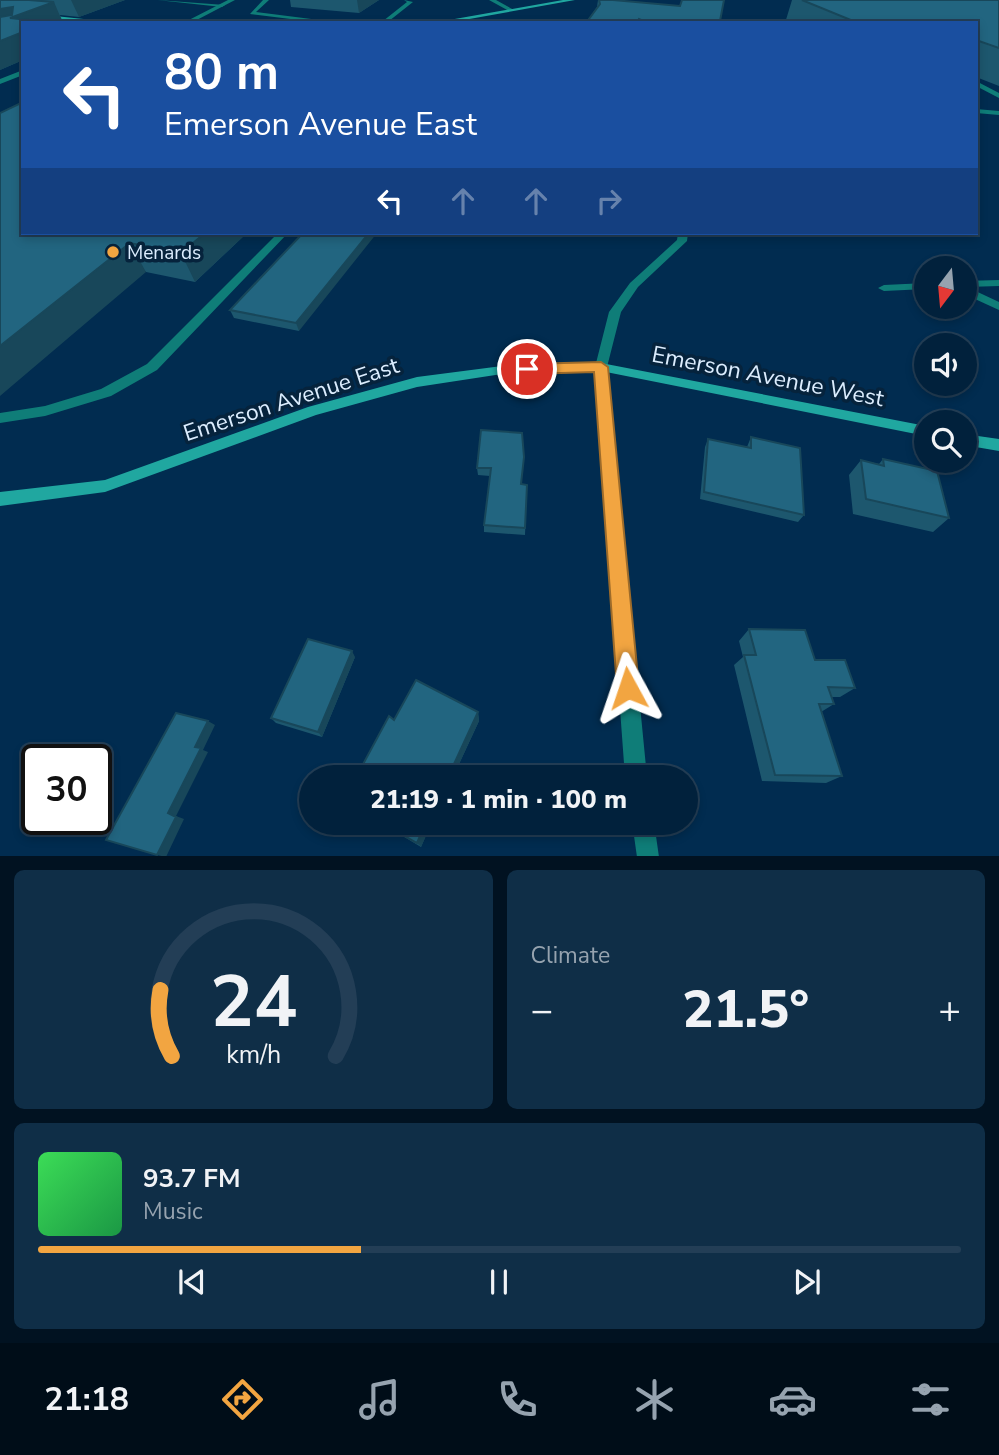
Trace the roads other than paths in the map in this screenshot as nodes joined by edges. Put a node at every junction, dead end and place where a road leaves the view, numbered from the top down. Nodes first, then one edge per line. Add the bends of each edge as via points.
1 (160, 0) edge
2 (232, 0) edge
3 (266, 0) edge
4 (407, 0) edge
5 (494, 0) edge
6 (572, 0) edge
7 (222, 5) junction
8 (511, 10) junction
9 (38, 16) edge
10 (84, 21) edge
11 (190, 21) edge
12 (322, 21) edge
13 (389, 21) edge
14 (447, 21) edge
15 (21, 73) edge
16 (0, 82) edge
17 (978, 84) edge
18 (999, 96) edge
19 (978, 111) edge
20 (999, 113) edge
21 (281, 235) edge
22 (683, 235) edge
23 (999, 283) edge
24 (977, 284) edge
25 (914, 287) edge
26 (884, 288) dead end
27 (977, 296) edge
28 (999, 306) edge
29 (601, 367) junction
30 (0, 418) edge
31 (914, 429) edge
32 (977, 441) edge
33 (999, 445) edge
34 (0, 499) edge
35 (635, 765) edge
36 (645, 835) edge
37 (648, 856) edge

1 - 7 street
2 - 7 street
3 - 12 street via 252,13
4 - 13 street via 410,2
5 - 8 street
6 - 8 street
7 - 11 street
8 - 14 street
9 - 10 street
15 - 16 street
17 - 18 street
19 - 20 street
21 - 30 street via 152,368 106,393 45,411
22 - 29 street via 682,241 634,285 615,312
23 - 24 street
25 - 26 street
27 - 28 street
29 - 31 street, Emerson Avenue West
29 - 34 street, Emerson Avenue East via 502,370 417,382 313,411 105,486
29 - 35 street
32 - 33 street
36 - 37 street

